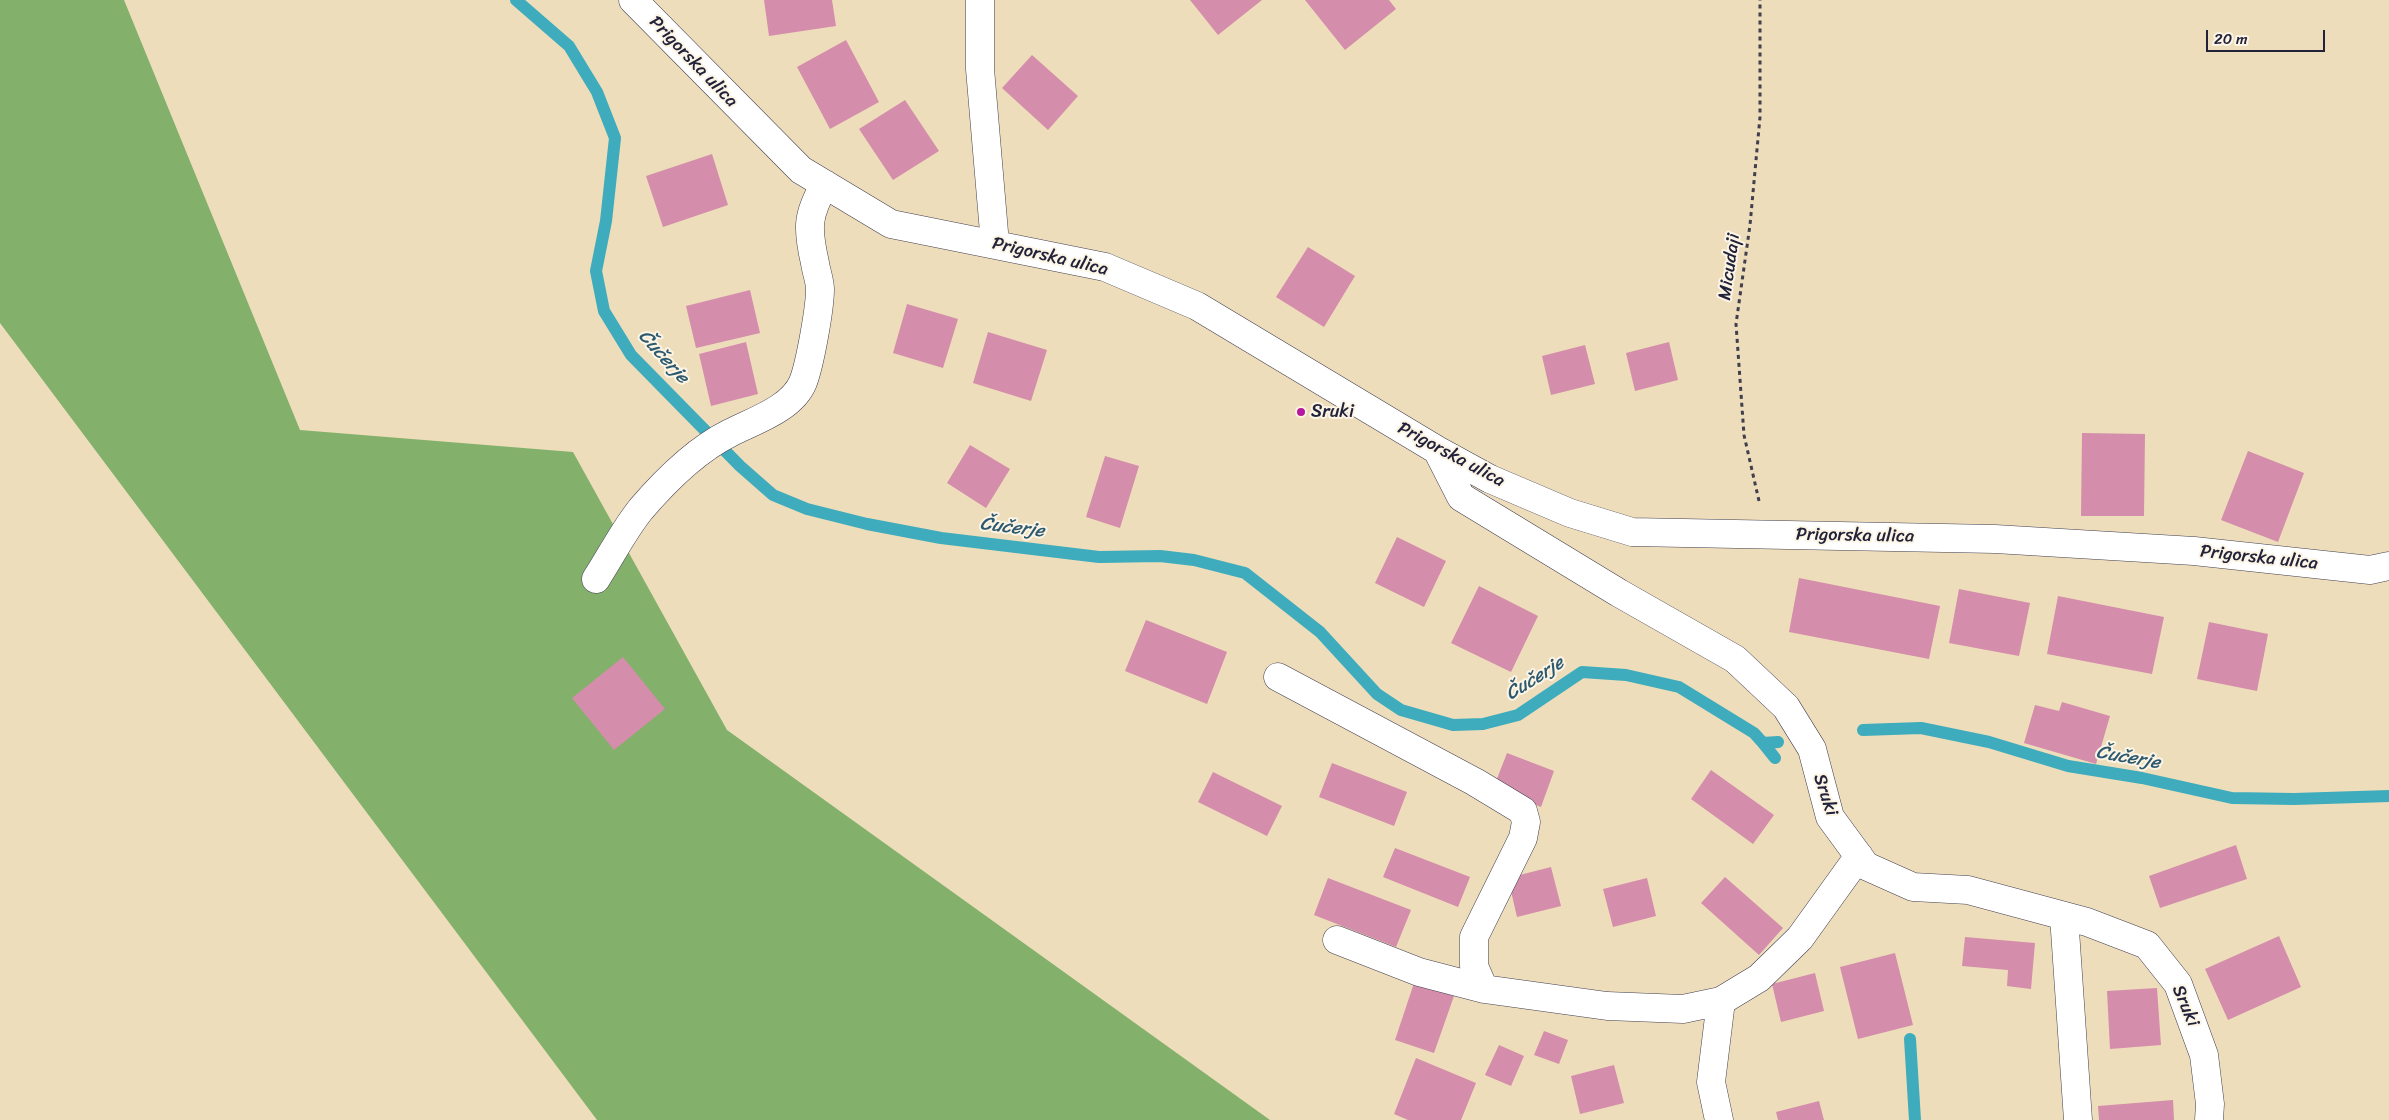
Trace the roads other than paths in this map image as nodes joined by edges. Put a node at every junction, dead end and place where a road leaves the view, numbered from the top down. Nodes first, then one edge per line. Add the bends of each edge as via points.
1 (634, 0) edge
2 (980, 0) edge
3 (825, 184) junction
4 (995, 244) junction
5 (1437, 450) junction
6 (2389, 566) edge
7 (596, 579) dead end
8 (1278, 677) dead end
9 (1859, 856) junction
10 (2064, 916) junction
11 (1337, 940) dead end
12 (1484, 989) junction
13 (1721, 1001) junction
14 (1719, 1120) edge
15 (2078, 1120) edge
16 (2209, 1120) edge

1 - 3 street, Prigorska ulica via 801,170
2 - 4 street via 980,68
3 - 4 street, Prigorska ulica via 891,224
3 - 7 street via 813,204 809,223 820,289 811,352 802,383 793,396 771,414 728,434 676,473 641,510
4 - 5 street, Prigorska ulica via 1106,267 1197,306
5 - 6 street, Prigorska ulica via 1490,479 1570,513 1632,532 1995,538 2194,551 2370,570
5 - 9 street, Sruki via 1461,497 1619,593 1736,659 1786,706 1812,749 1830,817
8 - 12 street via 1523,811 1526,822 1523,838 1474,936 1474,966
9 - 10 street, Sruki via 1866,866 1913,887 1968,890
9 - 13 street via 1800,938 1759,978
10 - 15 street
10 - 16 street, Sruki via 2147,945 2178,984 2204,1055
11 - 12 street via 1418,972
12 - 13 street via 1607,1006 1683,1009
13 - 14 street via 1711,1082

